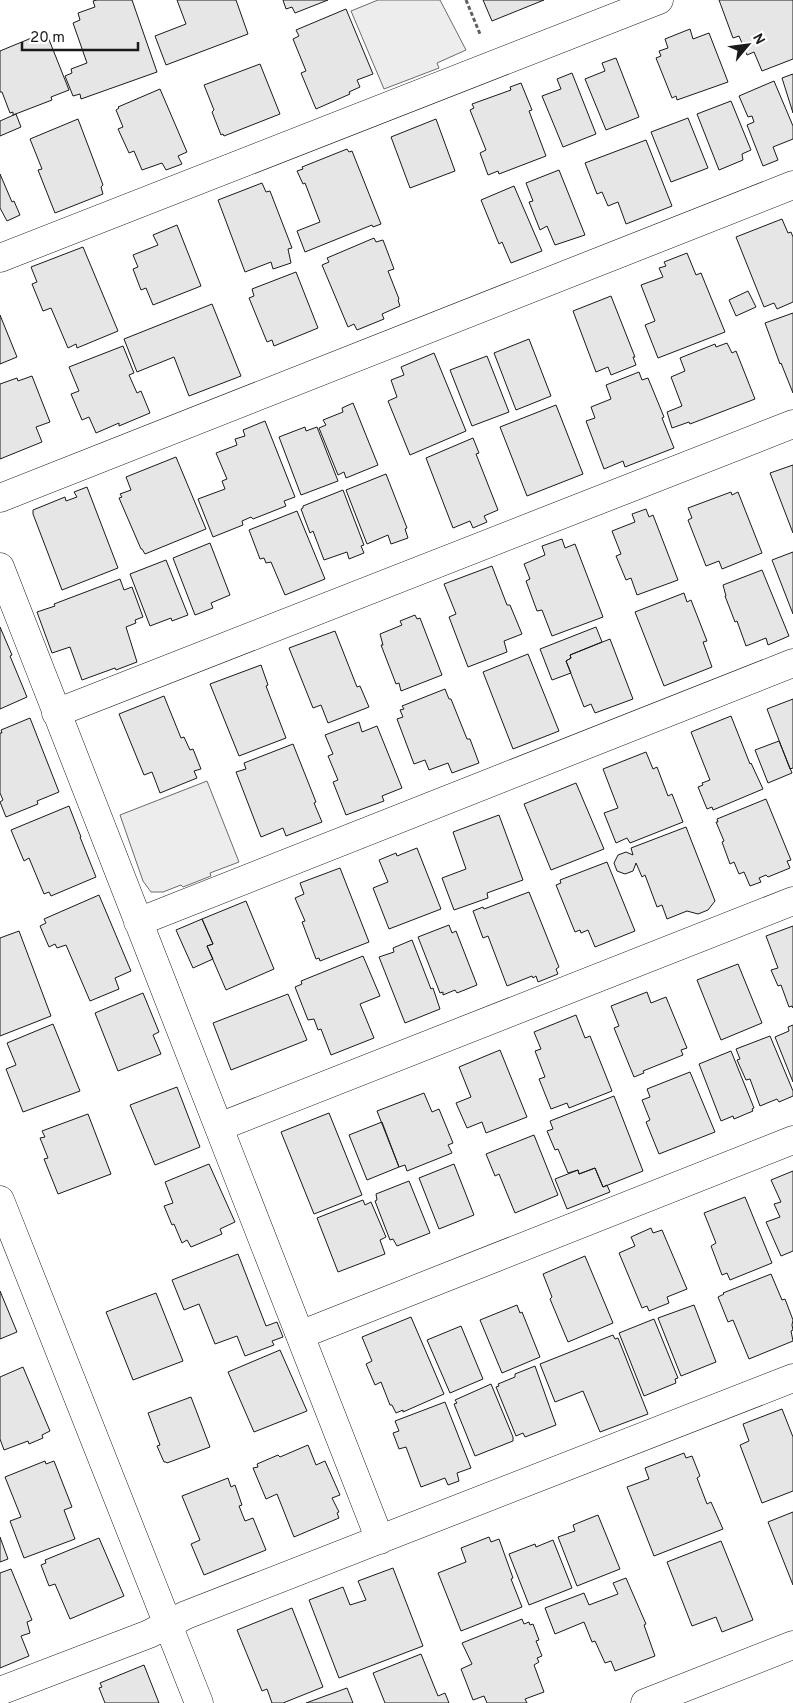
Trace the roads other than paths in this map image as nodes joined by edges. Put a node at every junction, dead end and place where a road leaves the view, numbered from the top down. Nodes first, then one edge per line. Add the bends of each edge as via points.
1 (659, 0) edge
2 (793, 185) edge
3 (0, 258) edge
4 (793, 424) edge
5 (0, 498) edge
6 (0, 568) edge
7 (793, 663) edge
8 (56, 713) junction
9 (793, 901) edge
10 (138, 922) junction
11 (219, 1127) junction
12 (793, 1140) edge
13 (0, 1200) edge
14 (300, 1335) junction
15 (793, 1378) edge
16 (380, 1540) junction
17 (168, 1624) junction
18 (793, 1645) edge
19 (0, 1691) edge
20 (199, 1703) edge
21 (645, 1703) edge

1 - 3 street
2 - 5 street
4 - 8 street
6 - 8 street
7 - 10 street
8 - 10 street
9 - 11 street
10 - 11 street
11 - 14 street
12 - 14 street
13 - 17 street
14 - 16 street
15 - 16 street
16 - 17 street
17 - 19 street
17 - 20 street
18 - 21 street

